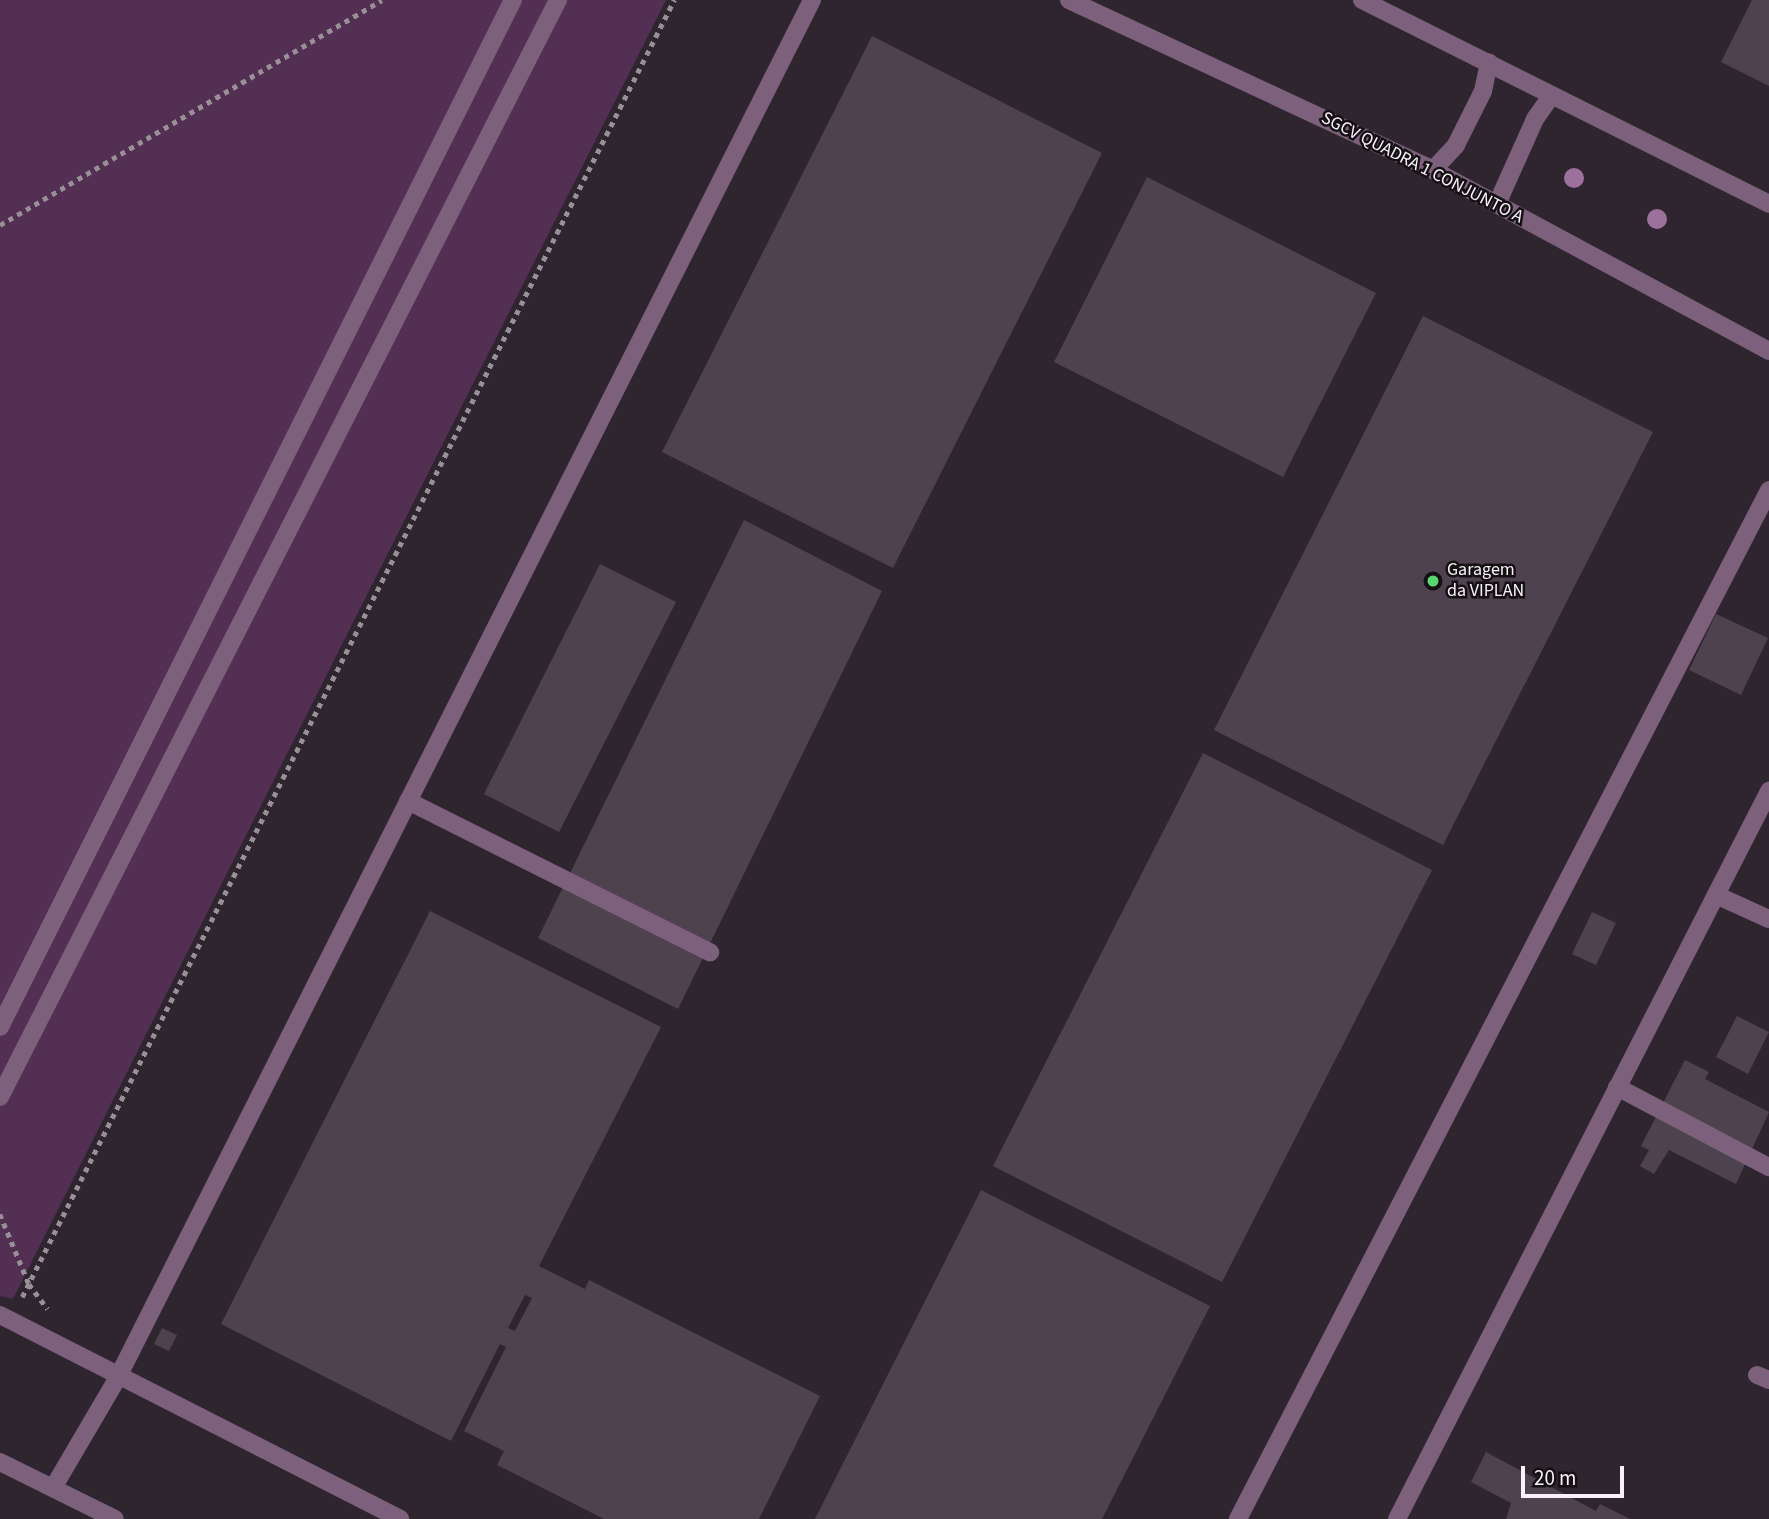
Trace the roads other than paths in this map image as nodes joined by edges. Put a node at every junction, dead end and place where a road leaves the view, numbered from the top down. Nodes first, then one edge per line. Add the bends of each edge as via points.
1 (513, 0) edge
2 (558, 0) edge
3 (812, 0) edge
4 (1069, 0) edge
5 (1362, 0) edge
6 (1489, 63) junction
7 (1552, 95) junction
8 (1433, 170) junction
9 (1497, 204) junction
10 (1769, 204) edge
11 (1769, 351) edge
12 (1769, 490) edge
13 (1769, 791) edge
14 (408, 801) junction
15 (1716, 895) junction
16 (1769, 919) edge
17 (710, 952) dead end
18 (0, 1027) edge
19 (1617, 1087) junction
20 (0, 1097) edge
21 (1769, 1167) edge
22 (0, 1314) edge
23 (118, 1377) junction
24 (0, 1462) edge
25 (53, 1488) junction
26 (115, 1519) edge
27 (400, 1519) edge
28 (1238, 1519) edge
29 (1397, 1519) edge

1 - 18 street
2 - 20 street
3 - 14 street
4 - 8 street, SGCV QUADRA 1 CONJUNTO A
5 - 6 street
6 - 7 street
6 - 8 street via 1483,91 1456,145
7 - 9 street via 1535,119
7 - 10 street
8 - 9 street, SGCV QUADRA 1 CONJUNTO A
9 - 11 street, SGCV QUADRA 1 CONJUNTO A
12 - 28 street
13 - 15 street
14 - 17 street
14 - 23 street
15 - 16 street
15 - 19 street
19 - 21 street
19 - 29 street
22 - 23 street
23 - 25 street
23 - 27 street
24 - 25 street
25 - 26 street

